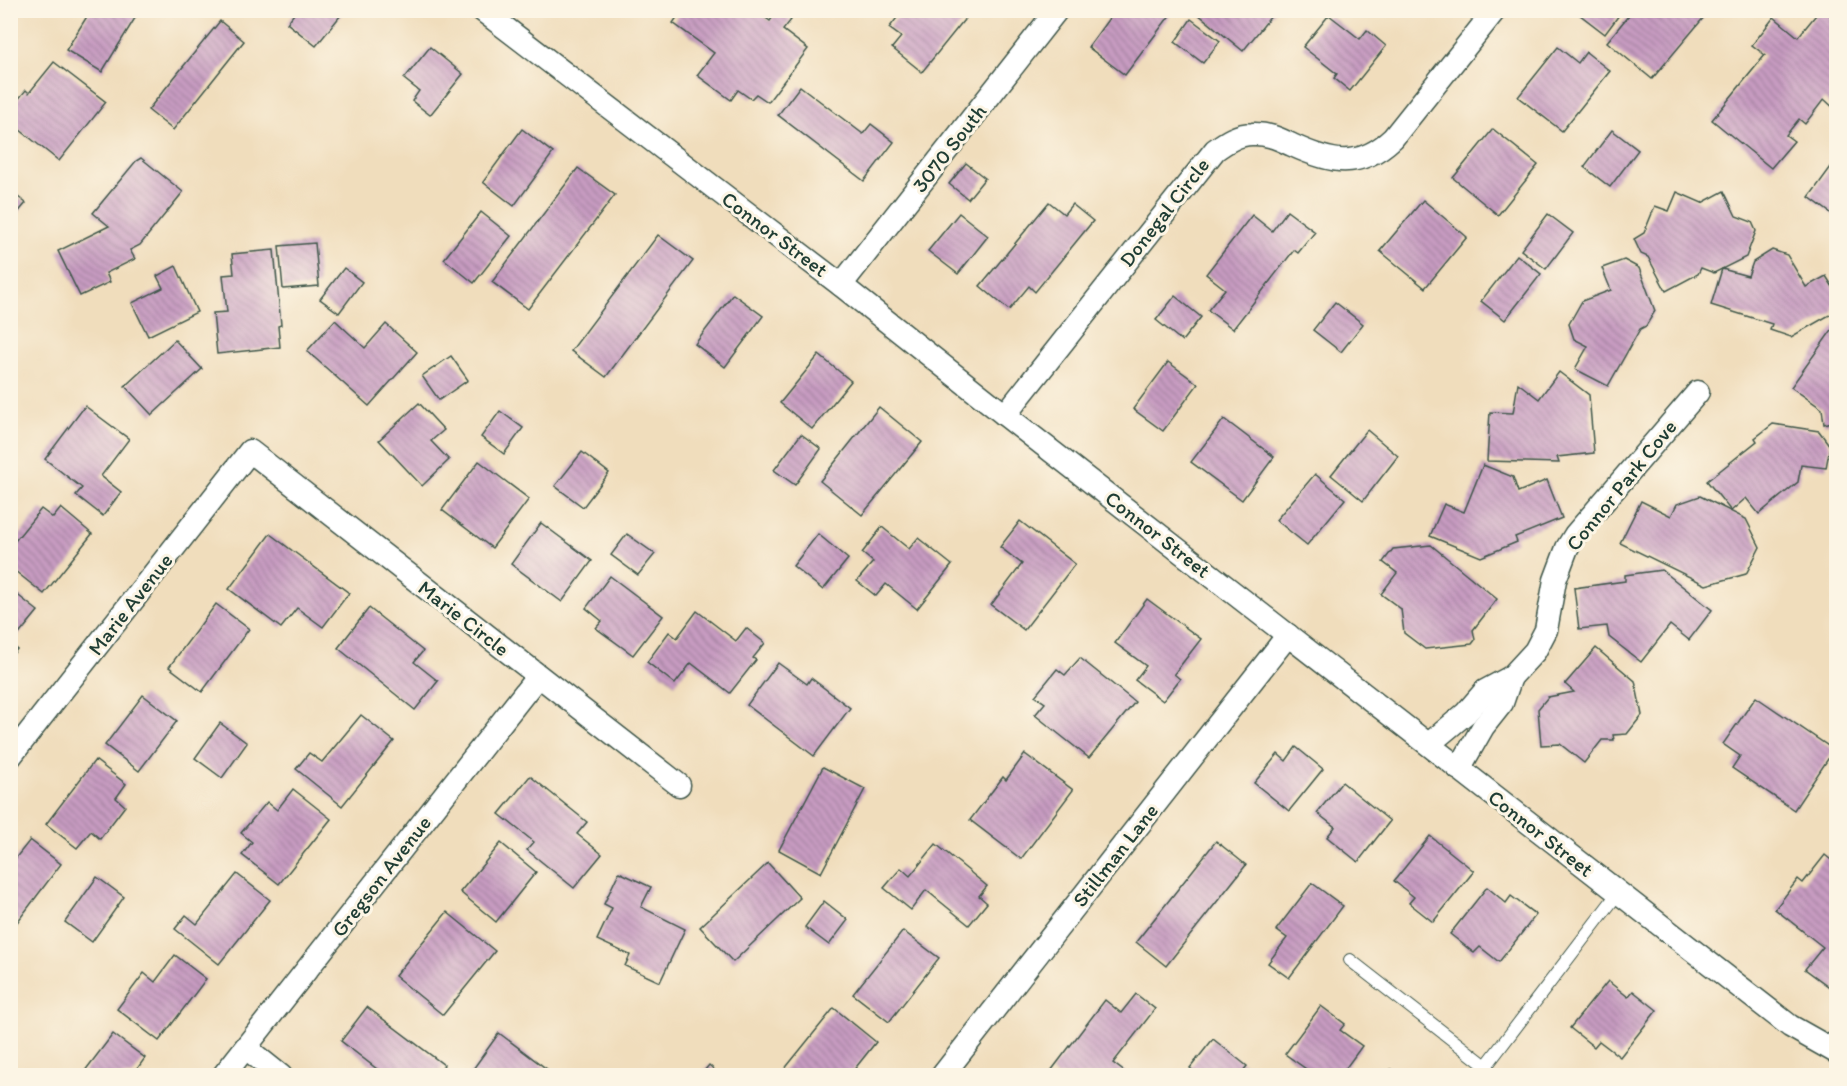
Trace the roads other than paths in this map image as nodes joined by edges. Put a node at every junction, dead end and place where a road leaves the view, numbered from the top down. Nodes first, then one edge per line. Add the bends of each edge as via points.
1 (482, 10) edge
2 (1057, 10) edge
3 (1495, 10) edge
4 (841, 285) junction
5 (1698, 392) dead end
6 (1005, 415) junction
7 (250, 451) joint
8 (1288, 635) junction
9 (538, 676) junction
10 (1511, 677) junction
11 (1429, 744) junction
12 (10, 757) edge
13 (1459, 769) junction
14 (679, 785) dead end
15 (1618, 893) junction
16 (1350, 960) dead end
17 (246, 1048) junction
18 (1836, 1053) edge
19 (223, 1076) edge
20 (281, 1076) edge
21 (942, 1076) edge

1 - 4 street, Connor Street
2 - 4 street, 3070 South
3 - 6 street, Donegal Circle via 1393,138 1376,153 1359,159 1330,160 1274,137 1251,134 1236,137 1215,150
4 - 6 street, Connor Street
5 - 10 street, Connor Park Cove via 1575,535 1555,580 1541,643
6 - 8 street, Connor Street
7 - 9 street, Marie Circle
7 - 12 street, Marie Avenue
8 - 11 street, Connor Street
8 - 21 street, Stillman Lane
9 - 14 street, Marie Circle
9 - 17 street, Gregson Avenue
10 - 11 street, Connor Park Cove via 1485,691 1467,713
10 - 13 street, Connor Park Cove via 1502,703
11 - 13 street, Connor Street
13 - 15 street, Connor Street
15 - 16 lane via 1486,1065
15 - 18 street, Connor Street via 1790,1026
17 - 19 street, Gregson Avenue
17 - 20 street

